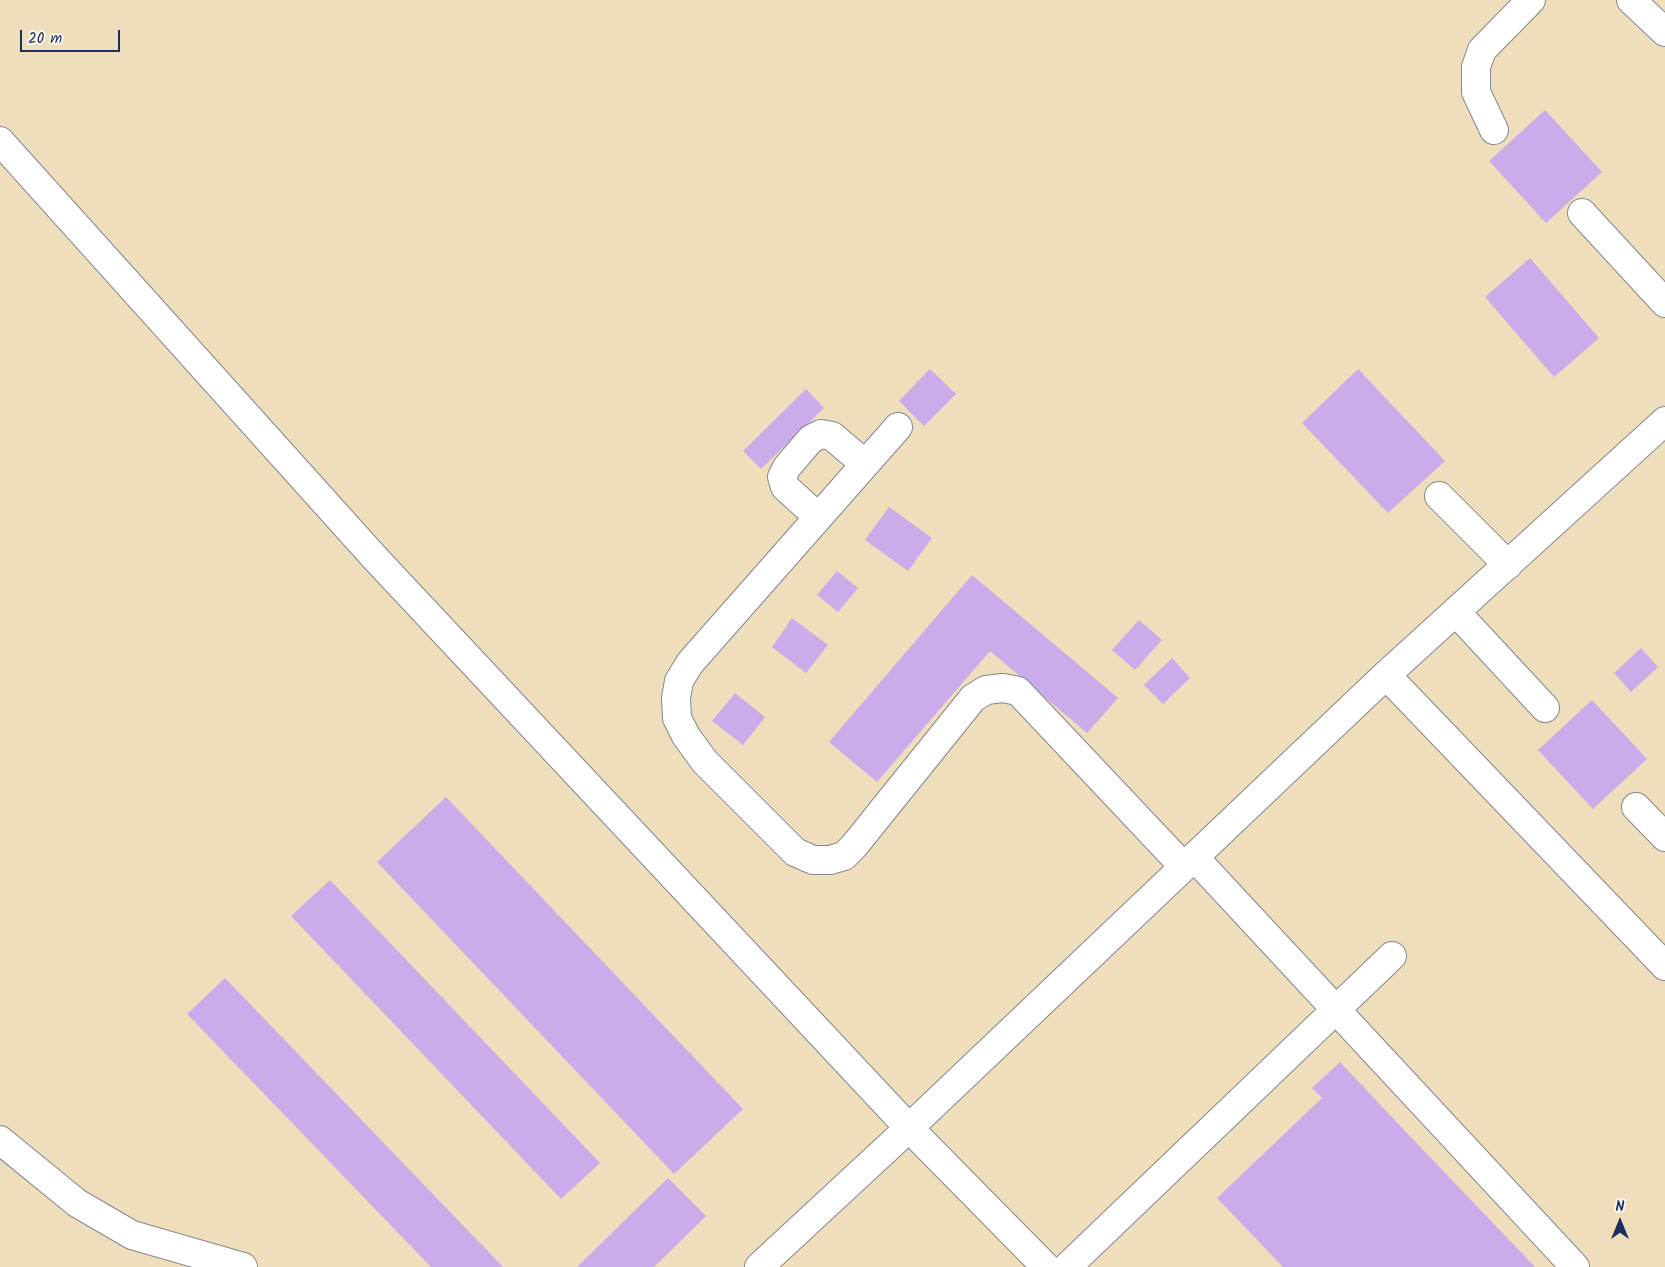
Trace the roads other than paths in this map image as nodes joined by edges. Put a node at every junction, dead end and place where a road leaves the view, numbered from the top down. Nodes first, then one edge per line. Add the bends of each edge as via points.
1 (1531, 0) edge
2 (1631, 0) edge
3 (1665, 32) edge
4 (1494, 130) dead end
5 (0, 141) edge
6 (1582, 213) dead end
7 (1665, 303) edge
8 (1665, 421) edge
9 (898, 427) dead end
10 (865, 464) junction
11 (1439, 496) dead end
12 (818, 517) junction
13 (1508, 564) junction
14 (1456, 612) junction
15 (1386, 675) junction
16 (1545, 708) dead end
17 (1636, 807) dead end
18 (1665, 837) edge
19 (1189, 862) junction
20 (1392, 956) dead end
21 (1662, 958) edge
22 (1336, 1010) junction
23 (909, 1128) junction
24 (0, 1140) edge
25 (243, 1267) edge
26 (759, 1267) edge
27 (1046, 1267) edge
28 (1068, 1267) edge
29 (1575, 1267) edge

1 - 4 lane via 1482,50 1476,67 1476,92
2 - 3 lane
5 - 23 lane via 375,558
6 - 7 lane
8 - 13 lane
9 - 10 lane
10 - 12 lane
10 - 12 lane via 832,436 821,434 811,439 782,477 785,487
11 - 13 lane
12 - 19 lane via 690,663 679,681 676,698 677,718 705,762 795,852 813,860 844,856 973,698 986,690 1003,688 1018,691
13 - 14 lane
14 - 15 lane
14 - 16 lane
15 - 19 lane
15 - 21 lane
17 - 18 lane
19 - 22 lane
19 - 23 lane
20 - 22 lane
22 - 28 lane
22 - 29 lane
23 - 26 lane
23 - 27 lane
24 - 25 lane via 77,1203 132,1235

